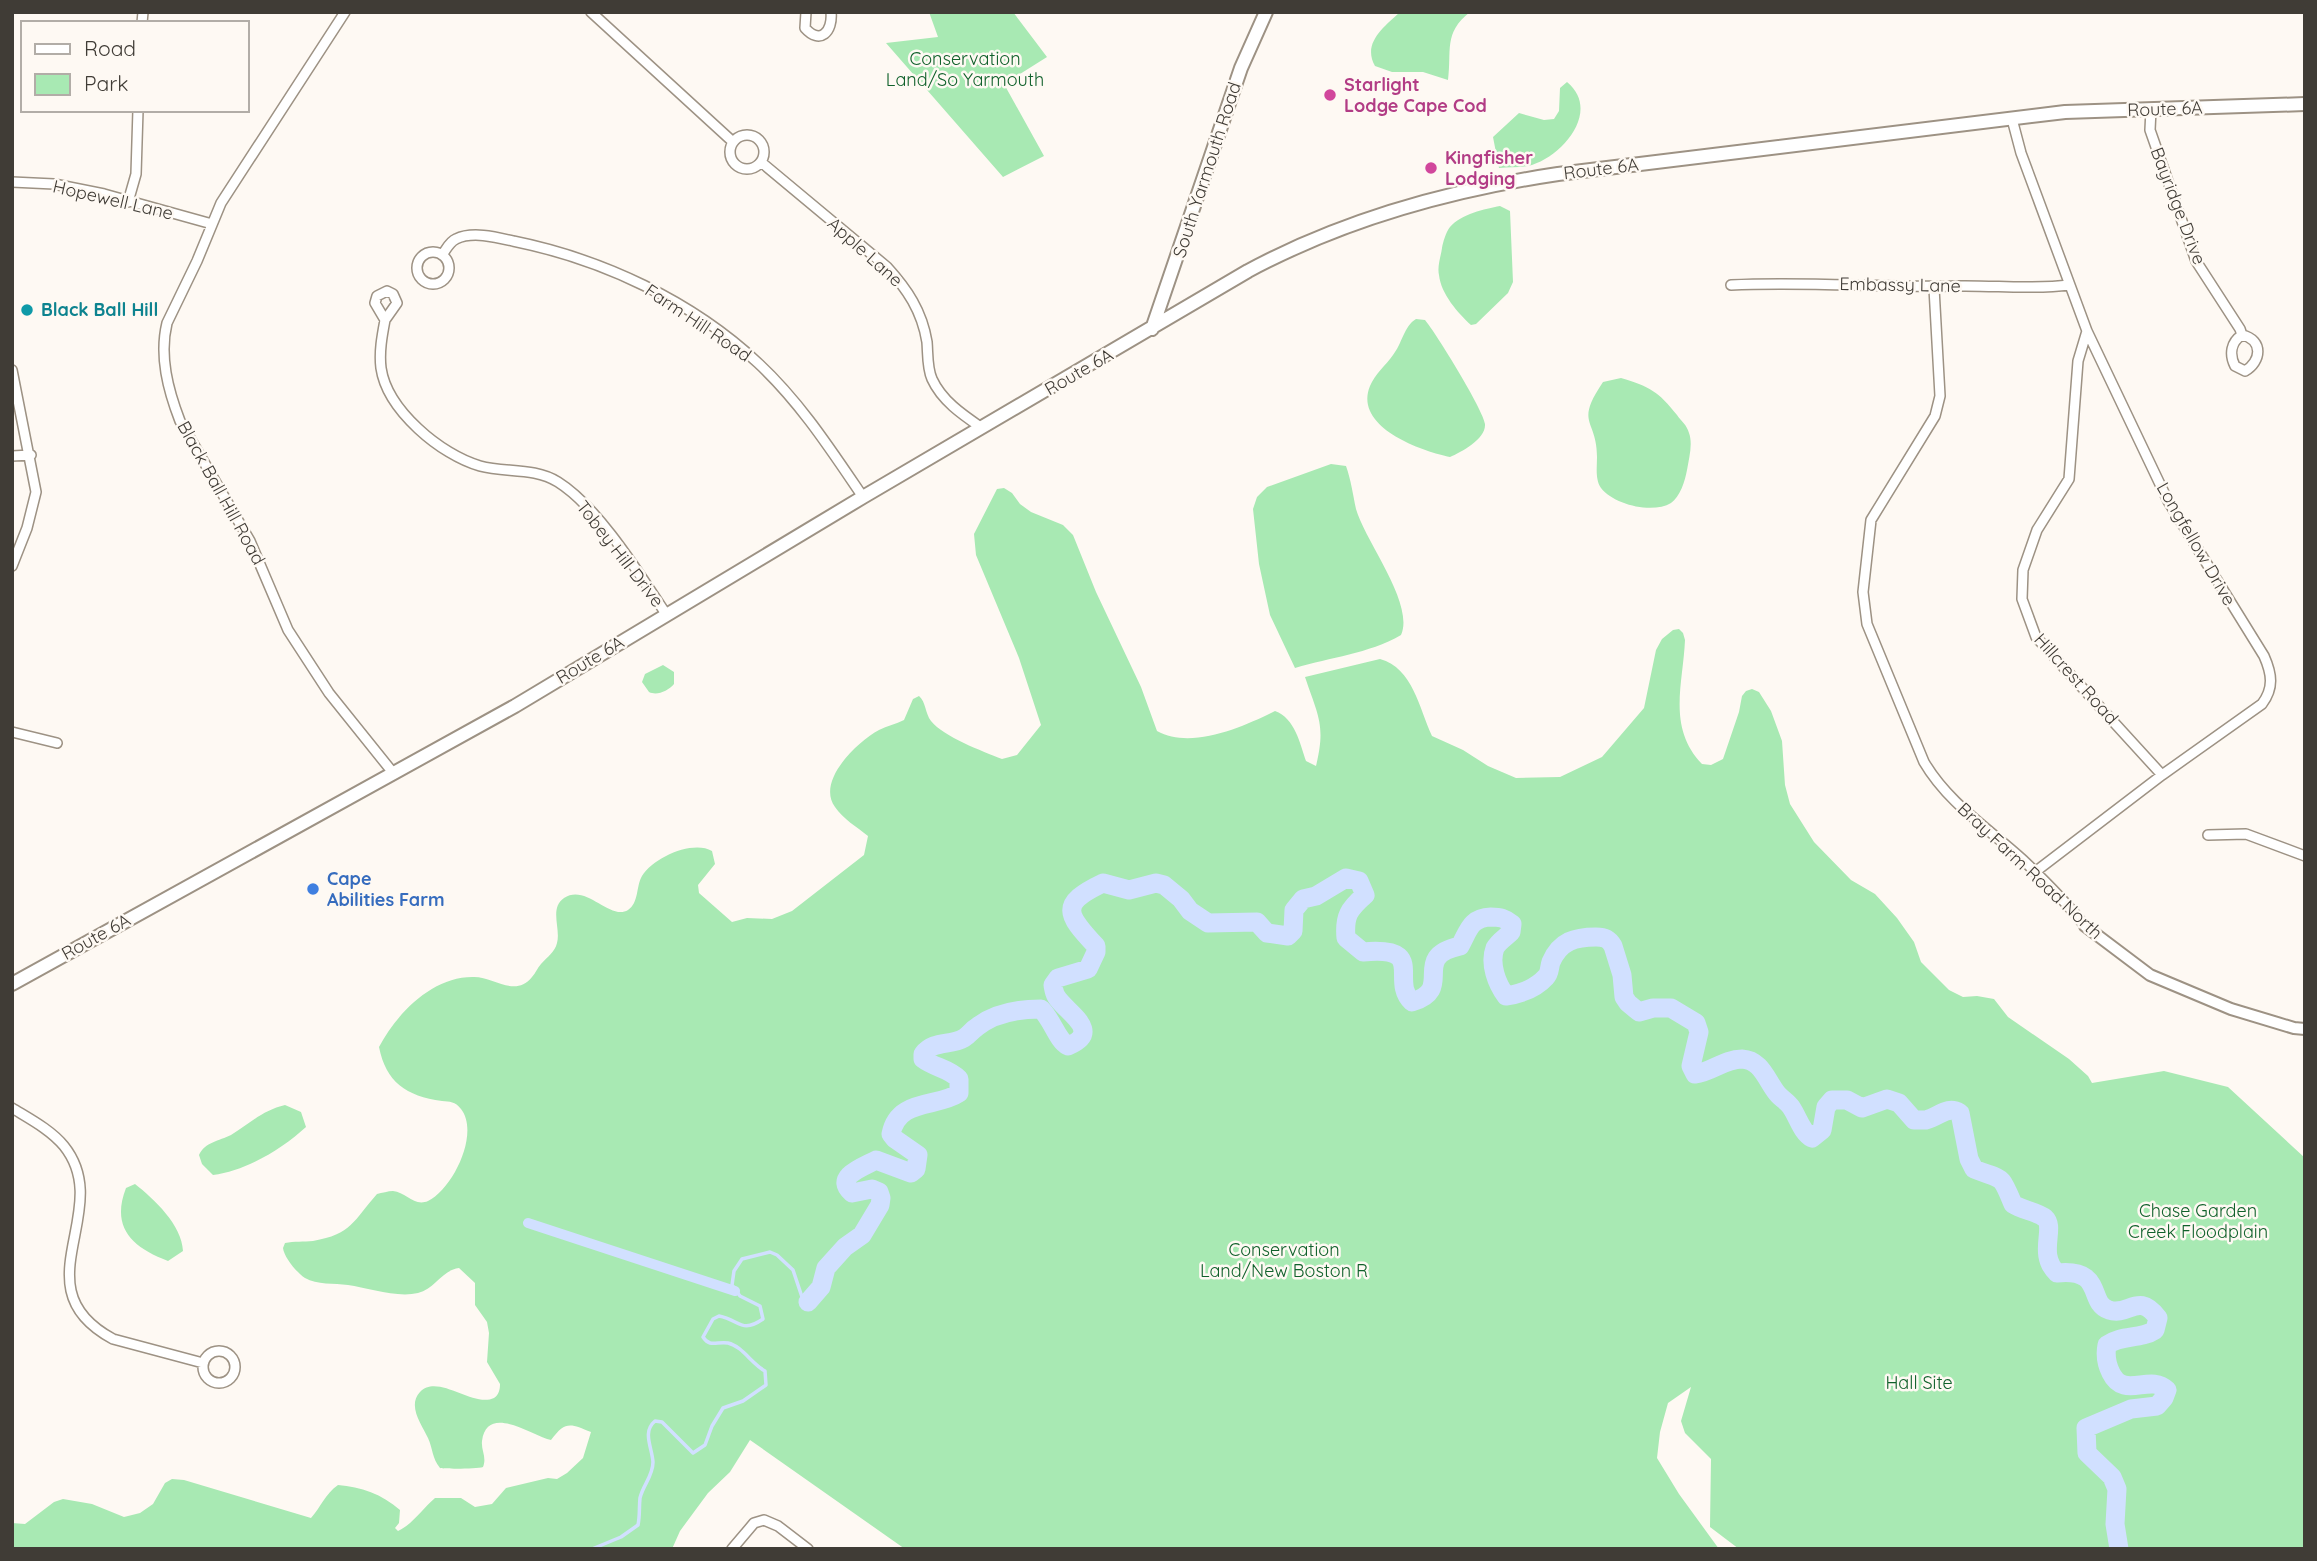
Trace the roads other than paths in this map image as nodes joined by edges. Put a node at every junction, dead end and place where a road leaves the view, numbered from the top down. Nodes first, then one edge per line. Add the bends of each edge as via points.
1 (345, 12) edge
2 (591, 12) edge
3 (806, 12) edge
4 (831, 12) edge
5 (1266, 12) edge
6 (2305, 104) edge
7 (2151, 109) junction
8 (138, 112) edge
9 (2012, 118) junction
10 (733, 142) junction
11 (761, 162) junction
12 (12, 182) edge
13 (128, 202) junction
14 (212, 224) junction
15 (442, 255) dead end
16 (1731, 285) dead end
17 (2068, 285) junction
18 (1934, 288) junction
19 (385, 320) dead end
20 (1152, 329) junction
21 (2087, 331) junction
22 (2242, 335) dead end
23 (12, 370) edge
24 (982, 429) junction
25 (31, 455) junction
26 (12, 456) edge
27 (863, 497) junction
28 (12, 566) edge
29 (666, 614) junction
30 (12, 732) edge
31 (57, 743) dead end
32 (394, 774) junction
33 (2162, 775) junction
34 (2208, 835) dead end
35 (2305, 856) edge
36 (2035, 872) junction
37 (2085, 926) joint
38 (12, 984) edge
39 (2305, 1029) edge
40 (12, 1108) edge
41 (203, 1363) dead end
42 (732, 1549) edge
43 (808, 1549) edge

1 - 14 street, Black Ball Hill Road
2 - 10 street
3 - 4 street via 805,28 817,37 828,29
5 - 20 main road, South Yarmouth Road via 1241,68
6 - 7 main road, Route 6A
7 - 9 main road, Route 6A
7 - 22 street, Bayridge Drive via 2150,130 2196,261
8 - 13 street via 136,174
9 - 17 street, Longfellow Drive
9 - 20 main road, Route 6A via 1480,187 1307,242 1248,271
10 - 11 street, Apple Lane via 743,136 759,141 764,151
10 - 11 street via 731,158 737,166 747,169
11 - 24 street, Apple Lane via 902,283 922,319 938,389 959,413
12 - 13 street, Hopewell Lane via 54,184
13 - 14 street, Hopewell Lane
14 - 32 street, Black Ball Hill Road via 164,335 173,404 250,541 288,630 329,693
15 - 27 street, Farm Hill Road via 454,239 493,236 599,266 675,303 757,363 794,401
16 - 18 street, Embassy Lane
17 - 18 street, Embassy Lane
17 - 21 street, Longfellow Drive
18 - 36 street, Bray Farm Road North via 1940,396 1935,416 1871,520 1863,592 1867,624 1934,779
19 - 29 street, Tobey Hill Drive via 381,345 384,379 394,400 418,429 470,463 541,474 558,482 603,526
20 - 24 main road, Route 6A
21 - 33 street, Hillcrest Road via 2078,361 2069,479 2037,530 2023,570 2022,599 2036,637
21 - 33 street, Longfellow Drive via 2168,501 2264,656 2272,678 2262,704
23 - 25 street
24 - 27 main road, Route 6A
25 - 26 street
25 - 28 street via 35,500
27 - 29 main road, Route 6A
29 - 32 main road, Route 6A
30 - 31 street
32 - 38 main road, Route 6A
33 - 36 street, Longfellow Drive
34 - 35 street via 2246,834
36 - 37 street, Bray Farm Road North
37 - 39 street, Bray Farm Road North via 2150,975 2231,1009
40 - 41 street via 54,1136 76,1168 82,1199 68,1270 80,1311 113,1339
42 - 43 street via 754,1523 764,1520

